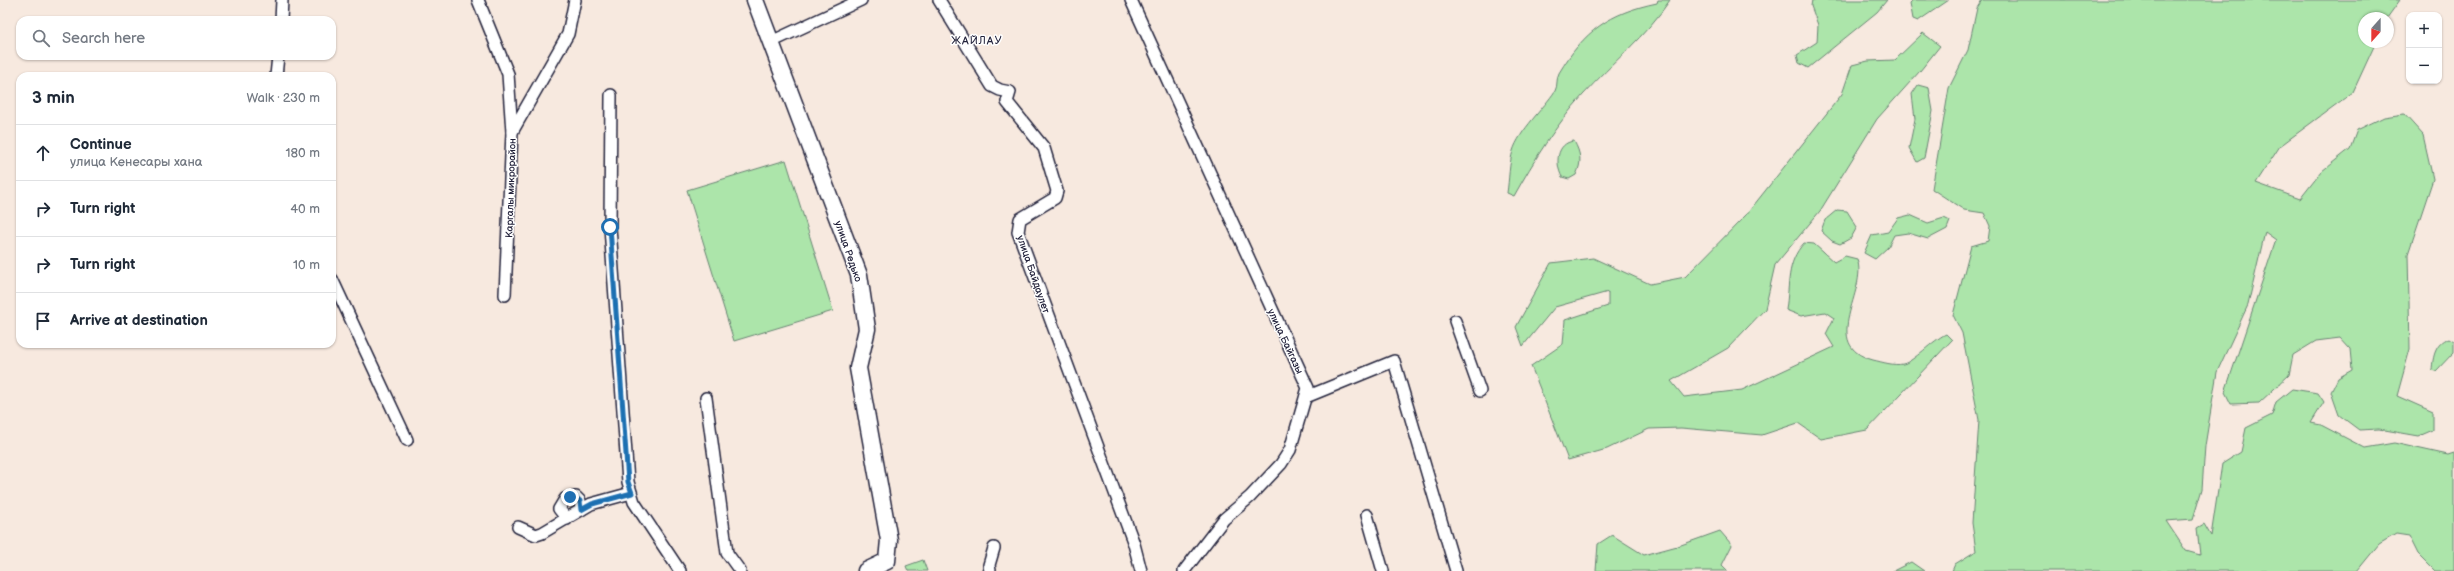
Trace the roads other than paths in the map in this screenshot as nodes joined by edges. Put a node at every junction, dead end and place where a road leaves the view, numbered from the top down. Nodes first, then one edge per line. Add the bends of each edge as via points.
1 (282, 0) edge
2 (478, 0) edge
3 (575, 0) edge
4 (755, 0) edge
5 (861, 0) edge
6 (939, 0) edge
7 (1131, 0) edge
8 (281, 16) edge
9 (771, 42) junction
10 (278, 60) edge
11 (276, 72) edge
12 (611, 95) dead end
13 (512, 132) junction
14 (336, 288) edge
15 (505, 295) dead end
16 (1455, 321) dead end
17 (1480, 391) dead end
18 (1306, 397) junction
19 (706, 398) dead end
20 (407, 440) dead end
21 (632, 493) junction
22 (581, 510) junction
23 (1367, 515) dead end
24 (567, 519) junction
25 (518, 527) dead end
26 (994, 548) dead end
27 (680, 571) edge
28 (740, 571) edge
29 (866, 571) edge
30 (990, 571) edge
31 (1141, 571) edge
32 (1184, 571) edge
33 (1383, 571) edge
34 (1456, 571) edge

1 - 8 street
2 - 13 street via 508,74
3 - 13 street, Каргалы микрорайон via 568,34
4 - 9 street, улица Редько
5 - 9 street
6 - 31 street, улица Байдаулет via 992,86 1010,92 1007,102 1044,148 1057,191 1055,198 1020,219 1018,232 1134,544
7 - 18 street, улица Байгазы via 1308,388
9 - 29 street, улица Редько via 859,275 867,329 858,368 889,540 887,561
10 - 11 street
12 - 21 street via 610,227 628,482
13 - 15 street, Каргалы микрорайон
14 - 20 street
16 - 17 street
18 - 32 street via 1290,450 1281,464 1250,497 1224,519
18 - 34 street via 1394,361
19 - 28 street via 727,553
21 - 22 street via 592,504
21 - 27 street via 634,502
22 - 24 street
22 - 24 street via 580,501 576,498 565,499 559,509
23 - 33 street
24 - 25 street via 536,535
26 - 30 street via 989,565

